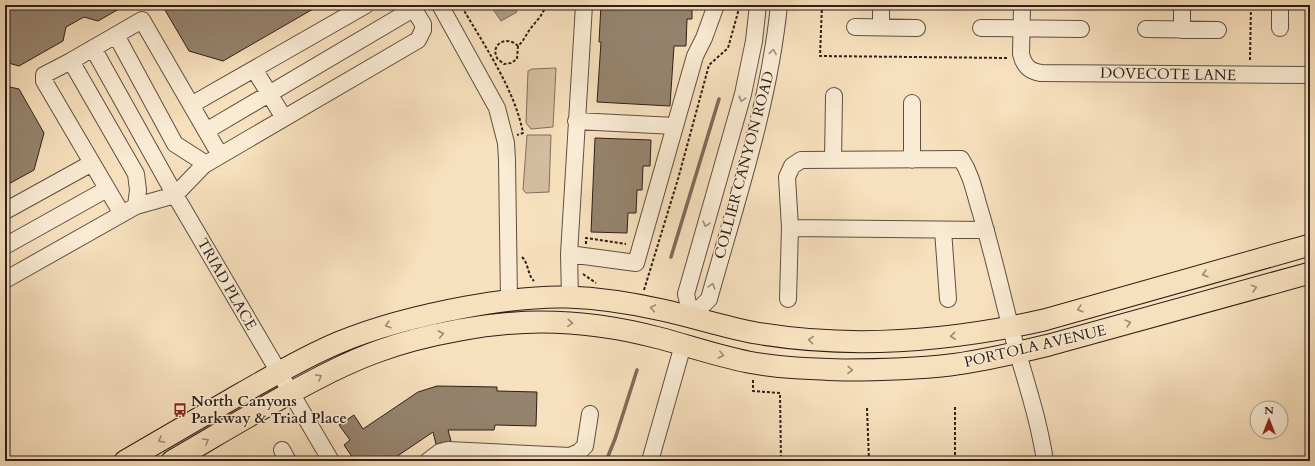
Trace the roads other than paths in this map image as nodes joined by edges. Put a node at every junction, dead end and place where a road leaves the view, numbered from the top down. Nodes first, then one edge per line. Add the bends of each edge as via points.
1 (366, 5) edge
2 (440, 5) edge
3 (584, 5) edge
4 (716, 5) edge
5 (758, 5) edge
6 (779, 5) edge
7 (881, 5) edge
8 (1022, 5) edge
9 (1182, 5) edge
10 (1280, 5) edge
11 (412, 7) edge
12 (855, 27) dead end
13 (880, 27) junction
14 (916, 28) dead end
15 (981, 28) dead end
16 (1280, 28) dead end
17 (1021, 29) junction
18 (1081, 29) dead end
19 (1146, 29) dead end
20 (1182, 30) junction
21 (1218, 30) dead end
22 (116, 35) junction
23 (93, 48) junction
24 (71, 61) junction
25 (254, 69) junction
26 (1310, 75) edge
27 (269, 94) junction
28 (834, 96) dead end
29 (912, 102) dead end
30 (191, 105) junction
31 (284, 118) junction
32 (576, 121) junction
33 (675, 126) junction
34 (206, 131) junction
35 (220, 155) junction
36 (833, 160) junction
37 (912, 160) junction
38 (92, 163) junction
39 (204, 165) junction
40 (107, 189) junction
41 (175, 195) junction
42 (136, 206) junction
43 (5, 211) edge
44 (122, 214) junction
45 (790, 228) junction
46 (943, 230) junction
47 (986, 230) junction
48 (1310, 245) edge
49 (5, 246) edge
50 (569, 254) junction
51 (1310, 273) edge
52 (5, 280) edge
53 (570, 297) junction
54 (948, 299) dead end
55 (509, 300) junction
56 (788, 300) dead end
57 (691, 317) junction
58 (1010, 327) junction
59 (683, 345) junction
60 (1018, 353) junction
61 (279, 372) junction
62 (291, 392) junction
63 (590, 414) dead end
64 (328, 460) edge
65 (125, 461) edge
66 (172, 461) edge
67 (428, 461) edge
68 (650, 461) edge
69 (1045, 461) edge

1 - 25 street
2 - 55 street via 489,91 502,125 507,160
3 - 32 street
4 - 33 street via 695,56
5 -> 57 street, COLLIER CANYON ROAD via 754,41 743,94 686,294
57 -> 6 street, COLLIER CANYON ROAD via 708,299 759,120
7 - 13 street
8 - 17 street
9 - 20 street
10 - 16 street
11 - 27 street
11 - 31 street via 423,24 418,40
12 - 13 street
13 - 14 street
15 - 17 street
17 - 18 street
17 - 26 street, DOVECOTE LANE via 1024,62 1033,71
19 - 20 street
20 - 21 street
22 - 23 street
22 - 30 street via 142,20
22 - 39 street via 176,144
23 - 24 street
23 - 41 street, TRIAD PLACE
24 - 38 street via 44,75 44,81
24 - 42 street via 136,174
25 - 27 street
25 - 30 street
27 - 31 street
27 - 34 street
28 - 36 street
29 - 37 street
30 - 34 street
31 - 35 street
32 - 33 street
32 - 50 street
33 - 50 street via 636,263
34 - 35 street
35 - 39 street
36 - 37 street
36 - 45 street via 801,160 792,166 788,177
37 - 47 street via 961,159 968,170
38 - 40 street
38 - 43 street
39 - 41 street
40 - 44 street
40 - 49 street
41 - 42 street
41 - 61 street, TRIAD PLACE
42 - 44 street
44 - 52 street
45 - 46 street
45 - 56 street
46 - 47 street
46 - 54 street
47 - 58 street
48 -> 58 main road, PORTOLA AVENUE via 1044,320
50 - 53 street
60 -> 51 main road, PORTOLA AVENUE
53 - 55 main road, PORTOLA AVENUE
57 -> 53 main road, PORTOLA AVENUE via 640,306
55 -> 61 main road, PORTOLA AVENUE via 424,315 372,330 340,342
58 -> 57 main road, PORTOLA AVENUE via 948,336 850,343 778,336
57 - 59 main road, COLLIER CANYON ROAD
58 - 60 street
59 -> 60 main road, PORTOLA AVENUE via 775,367 813,369 880,370 950,365
62 -> 59 main road, PORTOLA AVENUE via 379,350 427,337 510,324 539,322 591,325
59 - 68 street, COLLIER CANYON ROAD
60 - 69 street via 1040,430
61 - 62 street, TRIAD PLACE
61 -> 65 main road, PORTOLA AVENUE
62 - 64 street, TRIAD PLACE
66 -> 62 main road, PORTOLA AVENUE
63 - 67 street via 585,446 570,456 448,450 440,452

